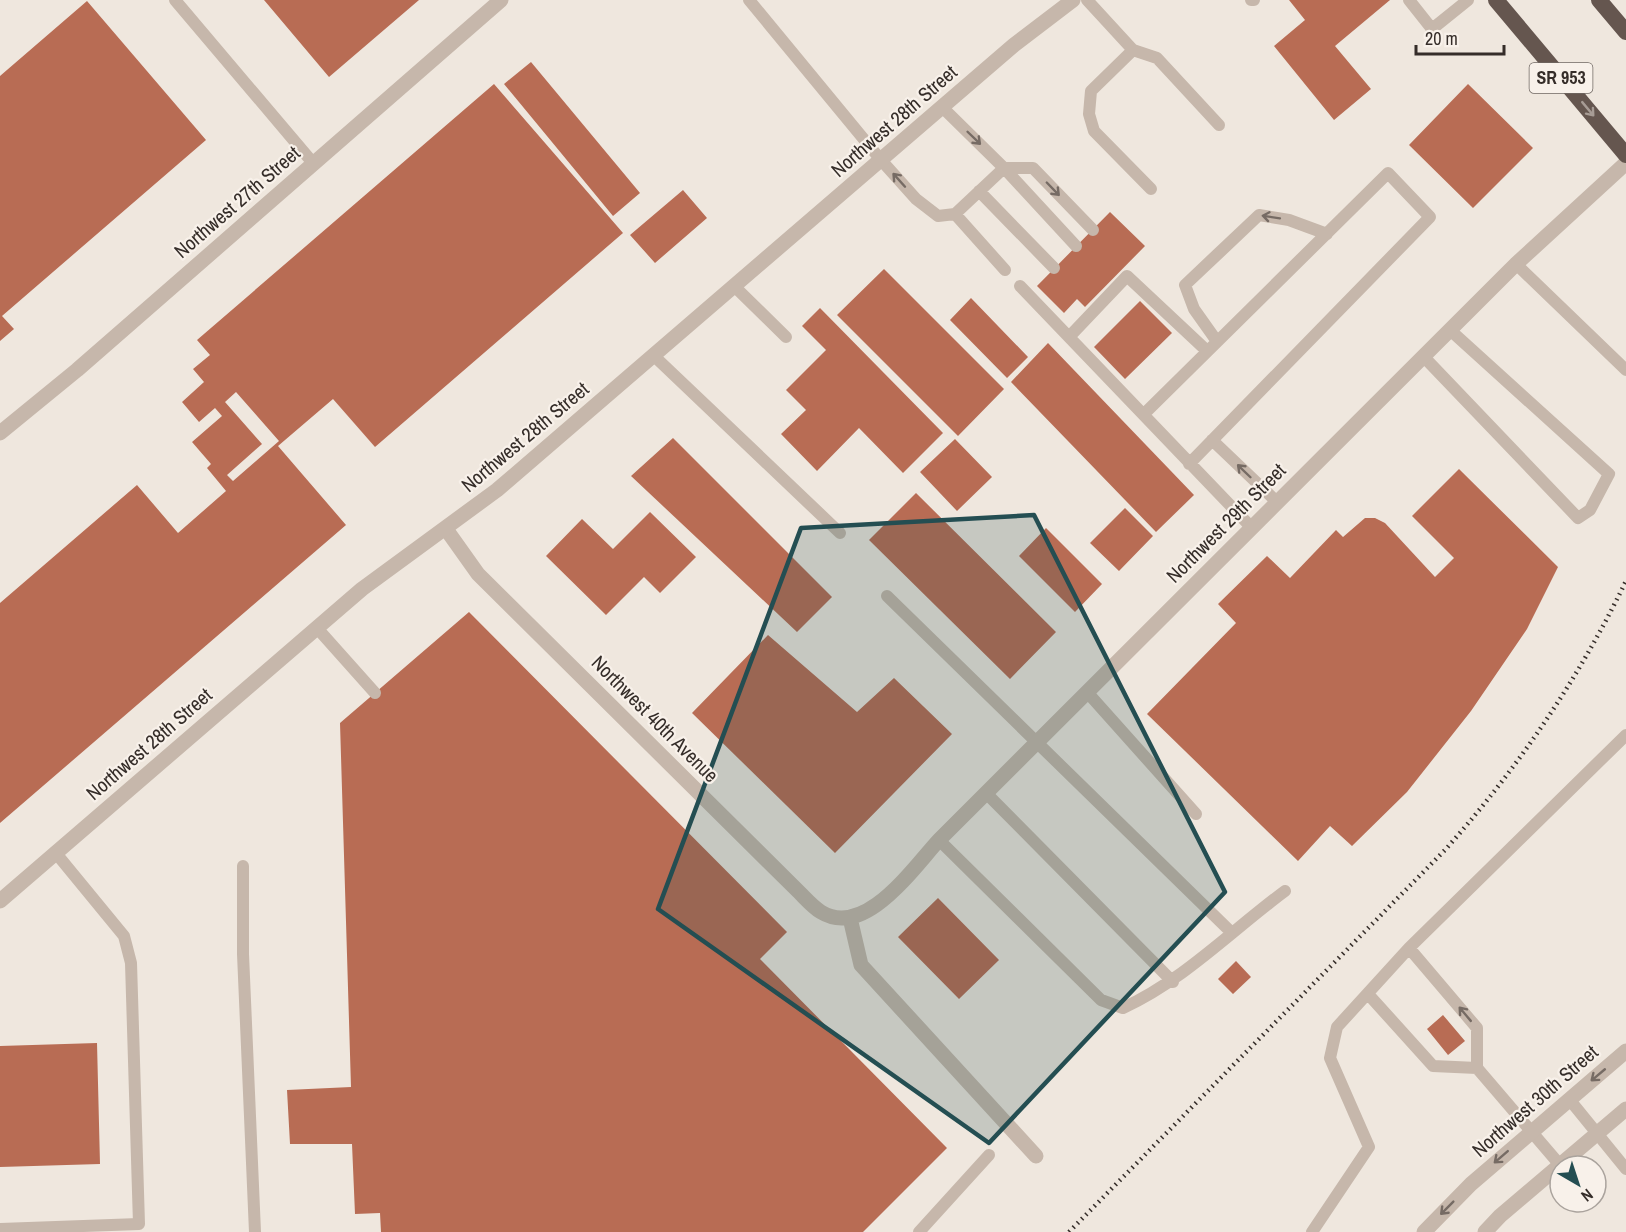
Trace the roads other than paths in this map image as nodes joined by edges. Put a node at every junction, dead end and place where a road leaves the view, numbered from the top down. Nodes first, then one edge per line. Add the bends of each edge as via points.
1 (176, 0) edge
2 (501, 0) edge
3 (749, 0) edge
4 (1073, 0) edge
5 (1088, 0) edge
6 (1409, 0) edge
7 (1468, 0) edge
8 (1496, 0) edge
9 (1599, 0) edge
10 (1626, 32) edge
11 (1133, 50) junction
12 (943, 108) junction
13 (1219, 125) dead end
14 (1626, 155) edge
15 (881, 160) junction
16 (313, 163) junction
17 (1626, 163) edge
18 (1004, 168) junction
19 (1150, 189) dead end
20 (979, 191) junction
21 (955, 214) junction
22 (1093, 230) dead end
23 (1327, 234) junction
24 (1076, 246) dead end
25 (1516, 264) junction
26 (1054, 268) dead end
27 (1005, 270) dead end
28 (735, 286) junction
29 (1020, 286) dead end
30 (1450, 330) junction
31 (786, 337) dead end
32 (1069, 337) junction
33 (1216, 340) junction
34 (1206, 351) junction
35 (653, 355) junction
36 (1423, 356) junction
37 (1626, 370) edge
38 (1144, 414) junction
39 (0, 433) edge
40 (1212, 440) junction
41 (1189, 464) junction
42 (1277, 502) junction
43 (1252, 528) junction
44 (446, 529) junction
45 (840, 533) dead end
46 (887, 596) dead end
47 (317, 628) junction
48 (1087, 692) junction
49 (375, 693) dead end
50 (1626, 735) edge
51 (1037, 742) junction
52 (986, 794) junction
53 (1196, 813) dead end
54 (939, 840) junction
55 (55, 852) junction
56 (243, 866) dead end
57 (1285, 891) dead end
58 (0, 901) edge
59 (855, 917) junction
60 (1231, 932) junction
61 (1409, 948) junction
62 (1173, 982) junction
63 (1368, 994) junction
64 (1626, 1051) edge
65 (1477, 1068) junction
66 (1569, 1099) junction
67 (1626, 1109) edge
68 (1532, 1131) junction
69 (1599, 1132) junction
70 (1551, 1154) edge
71 (1573, 1154) edge
72 (989, 1155) dead end
73 (1036, 1156) dead end
74 (1626, 1169) edge
75 (1548, 1175) edge
76 (0, 1229) edge
77 (255, 1232) edge
78 (920, 1232) edge
79 (1311, 1232) edge
80 (1424, 1232) edge
81 (1485, 1232) edge

1 - 16 lane
2 - 16 street, Northwest 27th Street
3 - 15 lane
4 - 12 street, Northwest 28th Street via 1014,45
5 - 11 lane
6 - 7 lane via 1432,29
8 -> 14 highway, SR 953
9 - 10 highway
11 - 13 lane via 1157,58
11 - 19 lane via 1091,91 1089,114 1094,131
12 - 15 street, Northwest 28th Street
12 -> 18 lane
21 -> 15 lane via 938,216 916,199
15 - 28 street, Northwest 28th Street
16 - 39 street, Northwest 27th Street
17 - 25 street, Northwest 29th Street
18 - 20 lane
18 -> 22 lane via 1033,168
18 - 24 lane
20 - 21 lane
20 - 26 lane
21 - 27 lane
23 - 33 lane
23 -> 33 lane via 1259,215 1185,285 1194,309
23 - 40 lane via 1388,173 1430,217
25 - 30 street, Northwest 29th Street
25 - 37 lane
28 - 31 lane
28 - 35 street, Northwest 28th Street
29 - 32 lane
30 - 36 street, Northwest 29th Street
30 - 36 lane via 1609,474 1590,510 1578,518
32 - 34 lane via 1093,305 1127,271
32 - 38 lane
33 - 34 lane
34 - 38 lane
35 - 44 street, Northwest 28th Street
35 - 45 lane
36 - 42 street, Northwest 29th Street
38 - 41 lane
40 - 41 lane
42 -> 40 lane
41 - 43 lane
42 - 43 street, Northwest 29th Street
43 - 48 street, Northwest 29th Street
44 - 47 street, Northwest 28th Street via 362,589
44 - 59 street, Northwest 40th Avenue via 478,574 800,893 821,912
46 - 51 lane
47 - 49 lane
47 - 55 street, Northwest 28th Street
48 - 51 street, Northwest 29th Street
48 - 53 lane
50 - 61 lane
51 - 52 street, Northwest 29th Street
51 - 60 lane
52 - 54 street, Northwest 29th Street
52 - 62 lane
54 - 59 street, Northwest 29th Street via 889,894
54 - 62 lane via 1101,1000 1123,1008
55 - 58 street, Northwest 28th Street
55 - 76 lane via 124,936 131,963 139,1224
56 - 77 lane
57 - 60 lane
59 - 73 street via 861,965
60 - 62 lane
61 - 63 lane
65 -> 61 lane via 1477,1028
63 - 65 lane via 1433,1066
63 - 79 lane via 1337,1027 1330,1058 1369,1147
64 -> 66 street, Northwest 30th Street
65 - 68 lane
66 - 68 street, Northwest 30th Street
66 - 69 lane
67 - 69 street
68 - 70 lane
68 -> 80 street, Northwest 30th Street
69 - 71 street
69 - 74 lane
72 - 78 lane
75 - 81 street

